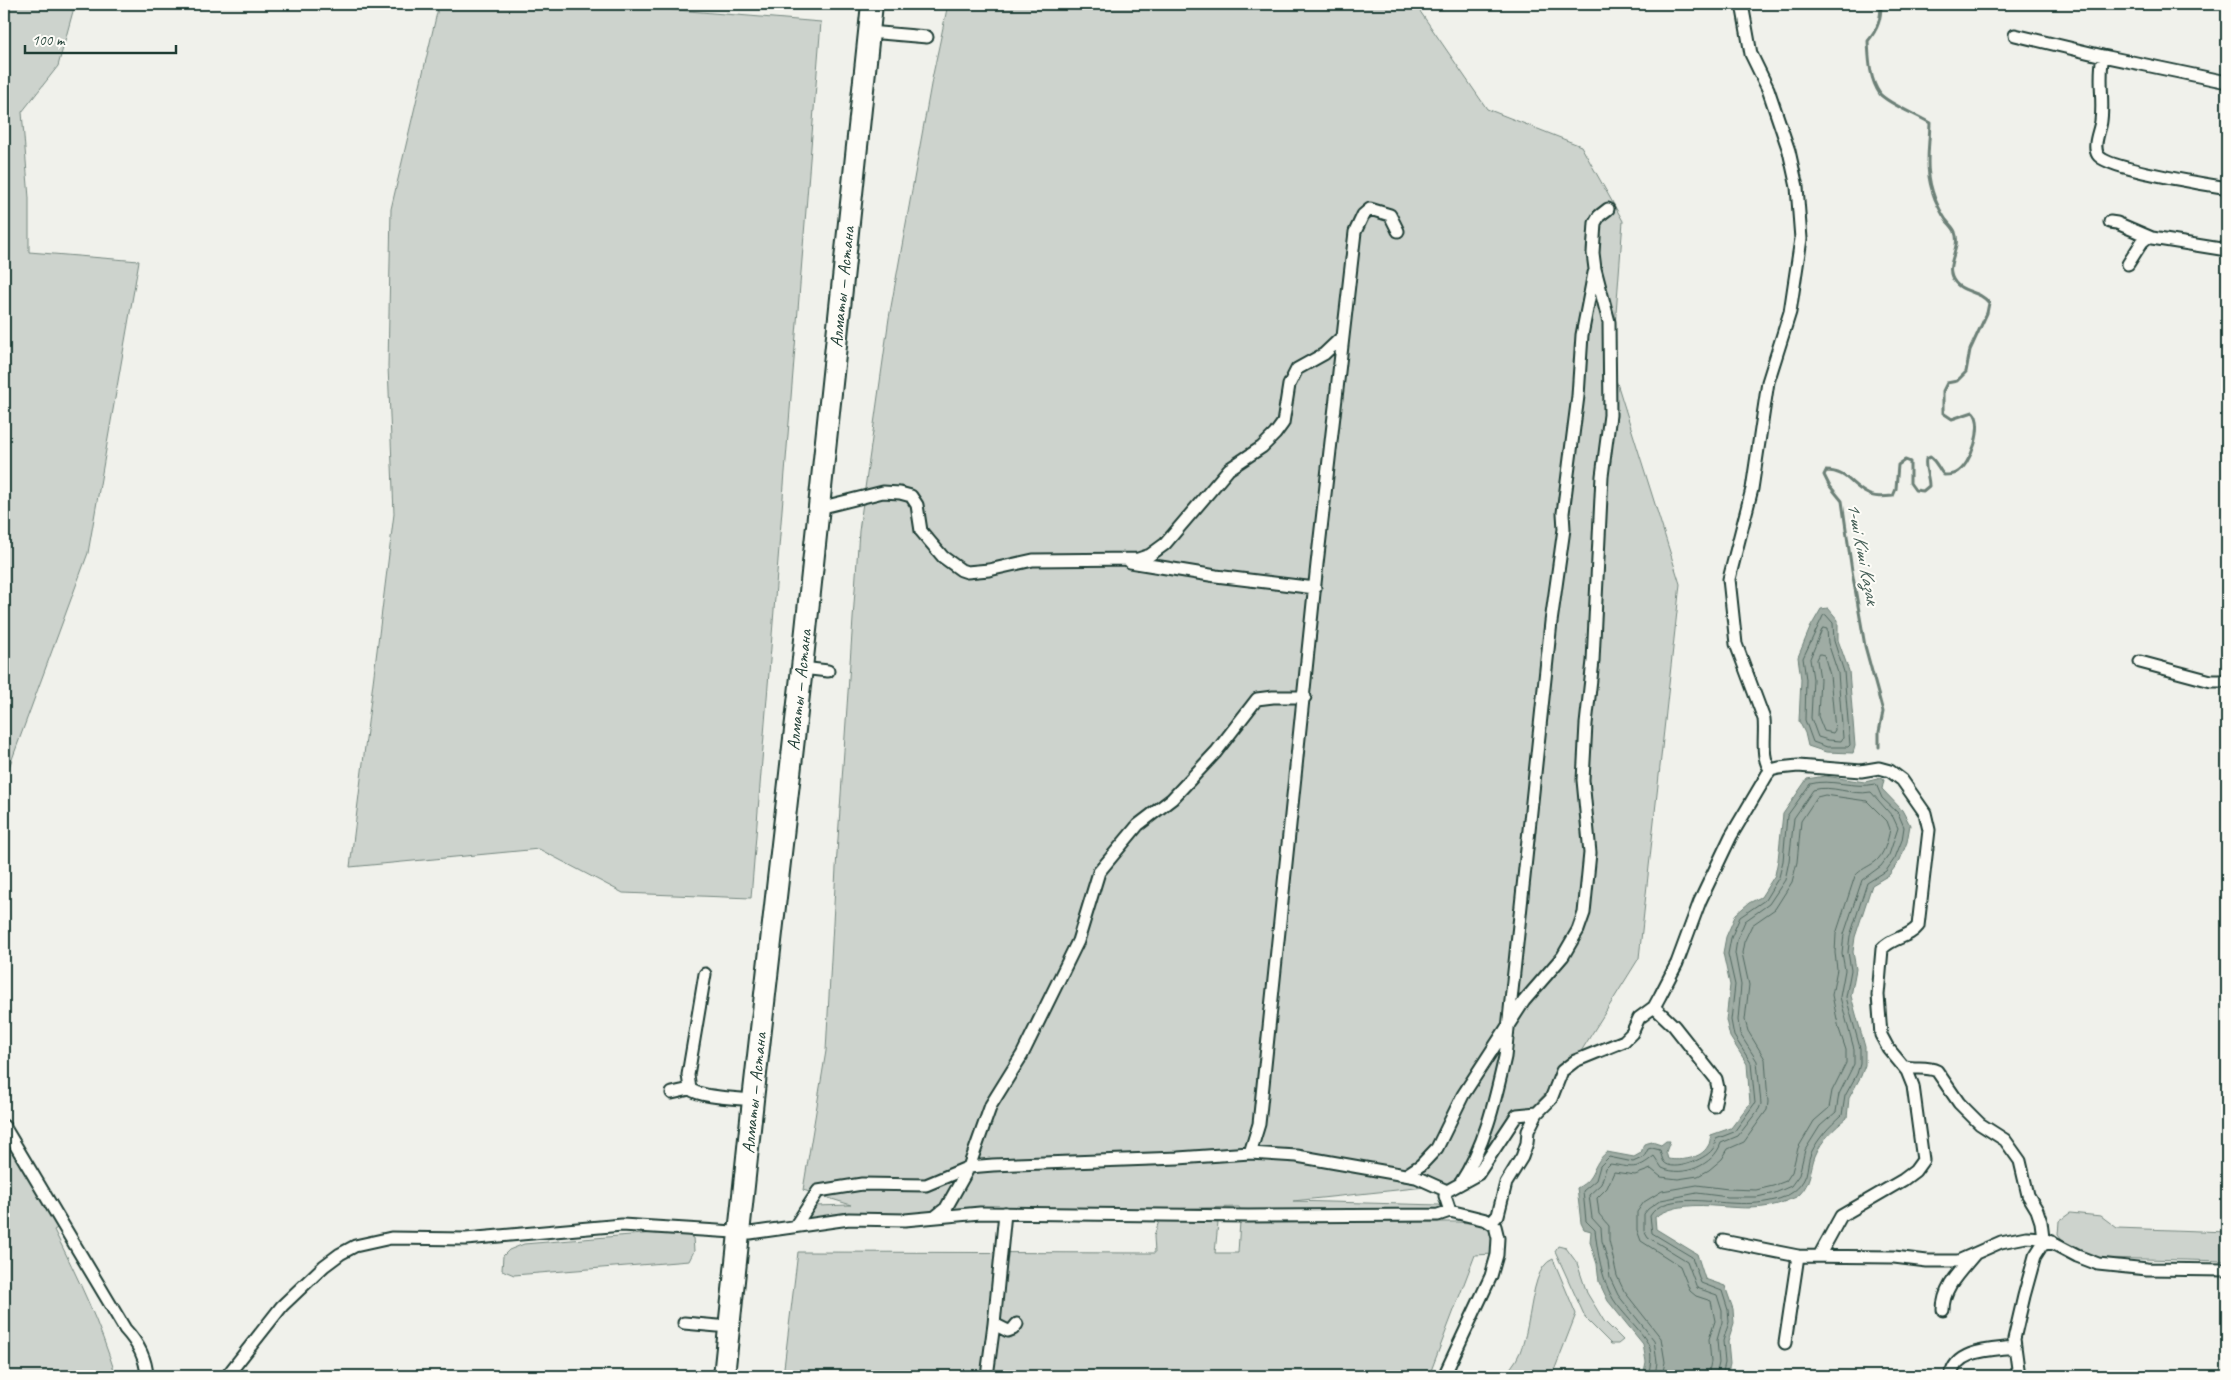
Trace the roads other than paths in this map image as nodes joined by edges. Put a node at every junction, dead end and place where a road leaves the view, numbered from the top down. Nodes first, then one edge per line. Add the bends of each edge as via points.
1 (872, 4) edge
2 (1742, 4) edge
3 (869, 32) junction
4 (2015, 35) dead end
5 (927, 37) dead end
6 (2103, 56) junction
7 (2227, 82) edge
8 (2227, 188) edge
9 (1608, 209) dead end
10 (2110, 222) dead end
11 (1398, 231) dead end
12 (2148, 237) junction
13 (2227, 250) edge
14 (2128, 264) dead end
15 (1595, 269) junction
16 (1343, 336) junction
17 (819, 508) junction
18 (1124, 560) junction
19 (1315, 588) junction
20 (2140, 662) dead end
21 (802, 668) junction
22 (828, 671) dead end
23 (2227, 681) edge
24 (1305, 697) junction
25 (1771, 770) junction
26 (705, 974) dead end
27 (1654, 1006) junction
28 (1508, 1024) junction
29 (1909, 1071) junction
30 (690, 1089) junction
31 (672, 1093) dead end
32 (753, 1100) junction
33 (1714, 1106) dead end
34 (1538, 1113) junction
35 (4, 1126) edge
36 (1250, 1153) junction
37 (969, 1167) junction
38 (1406, 1175) junction
39 (1460, 1184) junction
40 (1447, 1191) junction
41 (1450, 1211) junction
42 (1005, 1214) junction
43 (936, 1216) junction
44 (1490, 1223) junction
45 (796, 1225) junction
46 (739, 1232) junction
47 (2047, 1240) junction
48 (1723, 1241) dead end
49 (1974, 1255) junction
50 (1798, 1256) junction
51 (1819, 1256) junction
52 (2227, 1270) edge
53 (1943, 1310) dead end
54 (684, 1323) dead end
55 (994, 1324) junction
56 (1016, 1324) dead end
57 (729, 1328) junction
58 (1785, 1343) dead end
59 (2014, 1347) junction
60 (147, 1376) edge
61 (227, 1376) edge
62 (724, 1376) edge
63 (987, 1376) edge
64 (1444, 1376) edge
65 (1950, 1376) edge
66 (2019, 1376) edge

1 - 3 highway, Алматы — Астана
2 - 25 street via 1751,54 1768,89 1789,151 1798,194 1801,239 1790,312 1768,382 1752,489 1729,586 1736,644 1764,719 1765,761
3 - 5 street
3 - 17 highway, Алматы — Астана
4 - 6 street
6 - 7 street
6 - 8 street via 2100,76 2102,115 2096,146 2099,156 2121,166
9 - 15 street via 1595,223
10 - 12 street
11 - 16 street via 1390,215 1381,211 1370,210 1360,219 1355,232
12 - 13 street
12 - 14 street
15 - 28 street via 1582,334 1564,529
15 - 28 street via 1608,322 1610,415 1601,484 1593,661 1583,780 1589,832 1588,884 1584,913 1564,956
16 - 18 street via 1324,354 1297,369 1289,386 1282,423 1275,434 1229,469 1165,544 1138,559
16 - 19 street
17 - 18 street via 882,492 911,496 917,504 921,530 943,557 967,572 1033,560
17 - 21 highway, Алматы — Астана
18 - 19 street
19 - 24 street
20 - 23 street via 2211,681
21 - 22 street
21 - 32 highway, Алматы — Астана
24 - 36 street via 1259,1124
24 - 37 street via 1257,699 1216,752 1172,800 1138,826 1099,872 1078,941 1022,1055 991,1105
25 - 27 street via 1731,836 1700,901 1677,963
25 - 29 street via 1798,766 1861,771 1884,769 1902,780 1925,813 1929,840 1918,926 1882,948 1878,973 1881,1035
26 - 30 street via 688,1076
27 - 33 street via 1716,1079 1718,1088
27 - 34 street via 1639,1018 1624,1041 1569,1064 1562,1071 1551,1099
28 - 38 street via 1463,1095 1437,1148
28 - 39 street via 1505,1057 1491,1114 1470,1170
29 - 47 street via 1930,1068 1937,1071 1959,1104 2008,1144 2020,1161 2028,1195
29 - 51 street via 1923,1160 1903,1180 1841,1216
30 - 31 street
30 - 32 street via 706,1095
32 - 46 highway, Алматы — Астана
34 - 39 street via 1518,1115 1478,1174
34 - 44 street via 1528,1132 1522,1157 1506,1183 1498,1215
35 - 60 street via 125,1329 137,1343
36 - 37 street
36 - 38 street via 1297,1156
37 - 43 street via 946,1208
37 - 45 street via 926,1185 862,1184 818,1191
38 - 40 street
39 - 40 street
40 - 41 street via 1445,1196
41 - 42 street via 1438,1215 1313,1216
41 - 44 street
42 - 43 street
42 - 55 street
43 - 45 street via 905,1220 850,1219
44 - 64 street via 1495,1226 1498,1238 1497,1255
45 - 46 street
46 - 57 highway, Алматы — Астана
46 - 61 street via 622,1225 466,1239 391,1238 365,1242 324,1266 282,1306
47 - 49 street via 2026,1237 2001,1242
47 - 52 street via 2089,1261 2112,1267
47 - 59 street via 2035,1256
48 - 50 street
49 - 51 street via 1958,1261 1894,1256
49 - 53 street via 1946,1292
50 - 51 street
50 - 58 street
54 - 57 street
55 - 56 street via 1008,1331
55 - 63 street
57 - 62 highway, Алматы — Астана
59 - 65 street via 1962,1358
59 - 66 street

